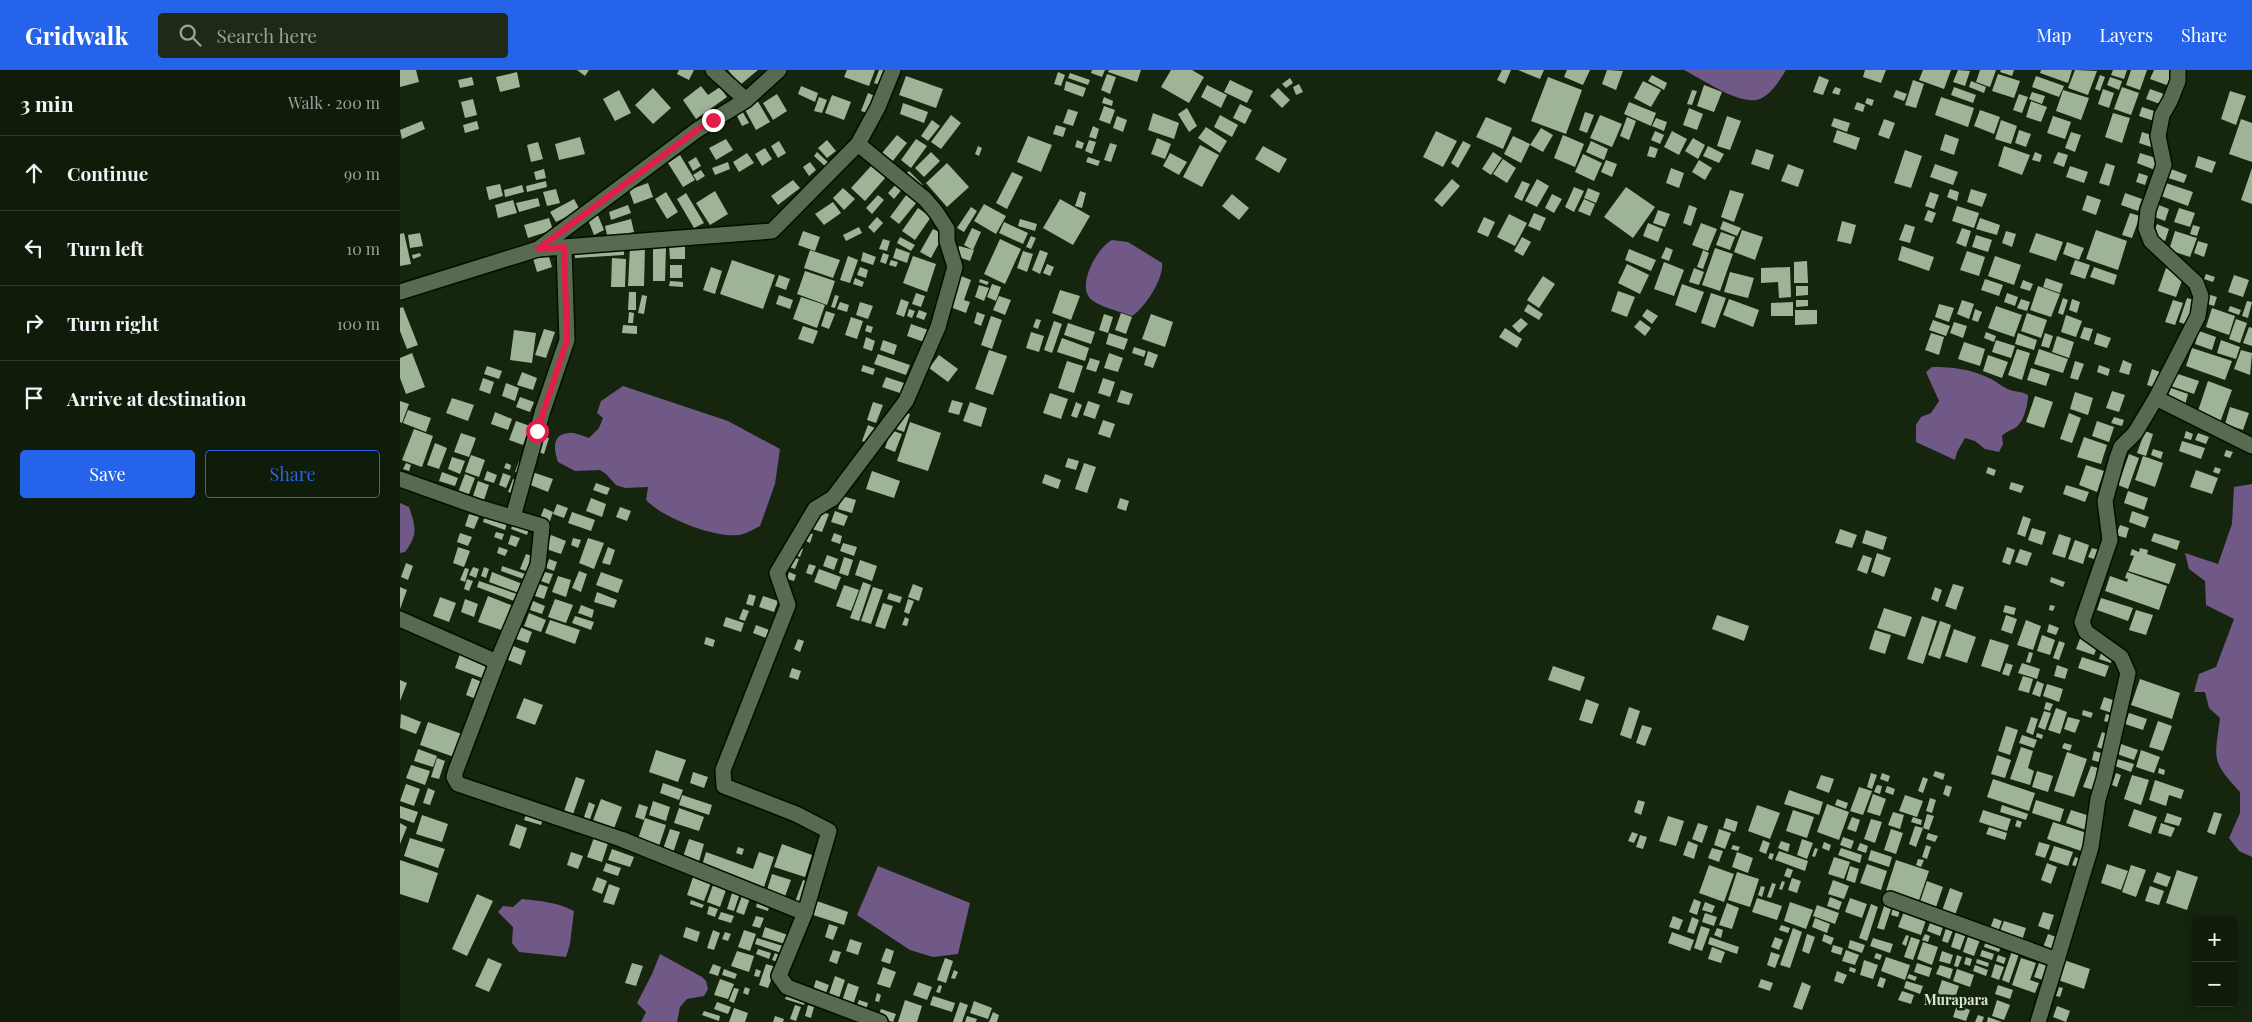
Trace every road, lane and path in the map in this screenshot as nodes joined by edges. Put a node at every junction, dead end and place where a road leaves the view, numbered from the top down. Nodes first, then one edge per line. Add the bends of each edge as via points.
1 (713, 70) edge
2 (779, 70) edge
3 (893, 70) edge
4 (2178, 70) edge
5 (746, 100) junction
6 (858, 144) junction
7 (564, 247) junction
8 (538, 249) junction
9 (400, 292) edge
10 (2156, 398) junction
11 (2252, 446) edge
12 (400, 479) edge
13 (513, 517) junction
14 (400, 619) edge
15 (497, 662) junction
16 (1890, 900) dead end
17 (805, 913) junction
18 (2057, 960) junction
19 (880, 1022) edge
20 (2038, 1022) edge

1 - 5 street
2 - 5 street
3 - 6 street
4 - 10 street via 2178,81 2162,115 2158,136 2164,166 2148,210 2146,228 2151,241 2196,283 2201,296 2198,316
5 - 8 street via 697,130
6 - 7 street via 772,231
6 - 17 street via 936,212 947,229 955,268 938,327 906,401 833,498 815,509 777,573 788,605 723,770 724,786 796,814 829,831
7 - 8 street
7 - 13 street via 567,340 542,413
8 - 9 street
10 - 11 street
10 - 18 street via 2136,433 2121,447 2117,458 2105,501 2110,540 2082,622 2086,632 2121,657 2128,673 2098,799 2091,847
12 - 13 street
13 - 15 street via 542,526 538,565
14 - 15 street
15 - 17 street via 456,770 454,777 458,784 621,839
16 - 18 street
17 - 19 street via 779,976 787,987
18 - 20 street

